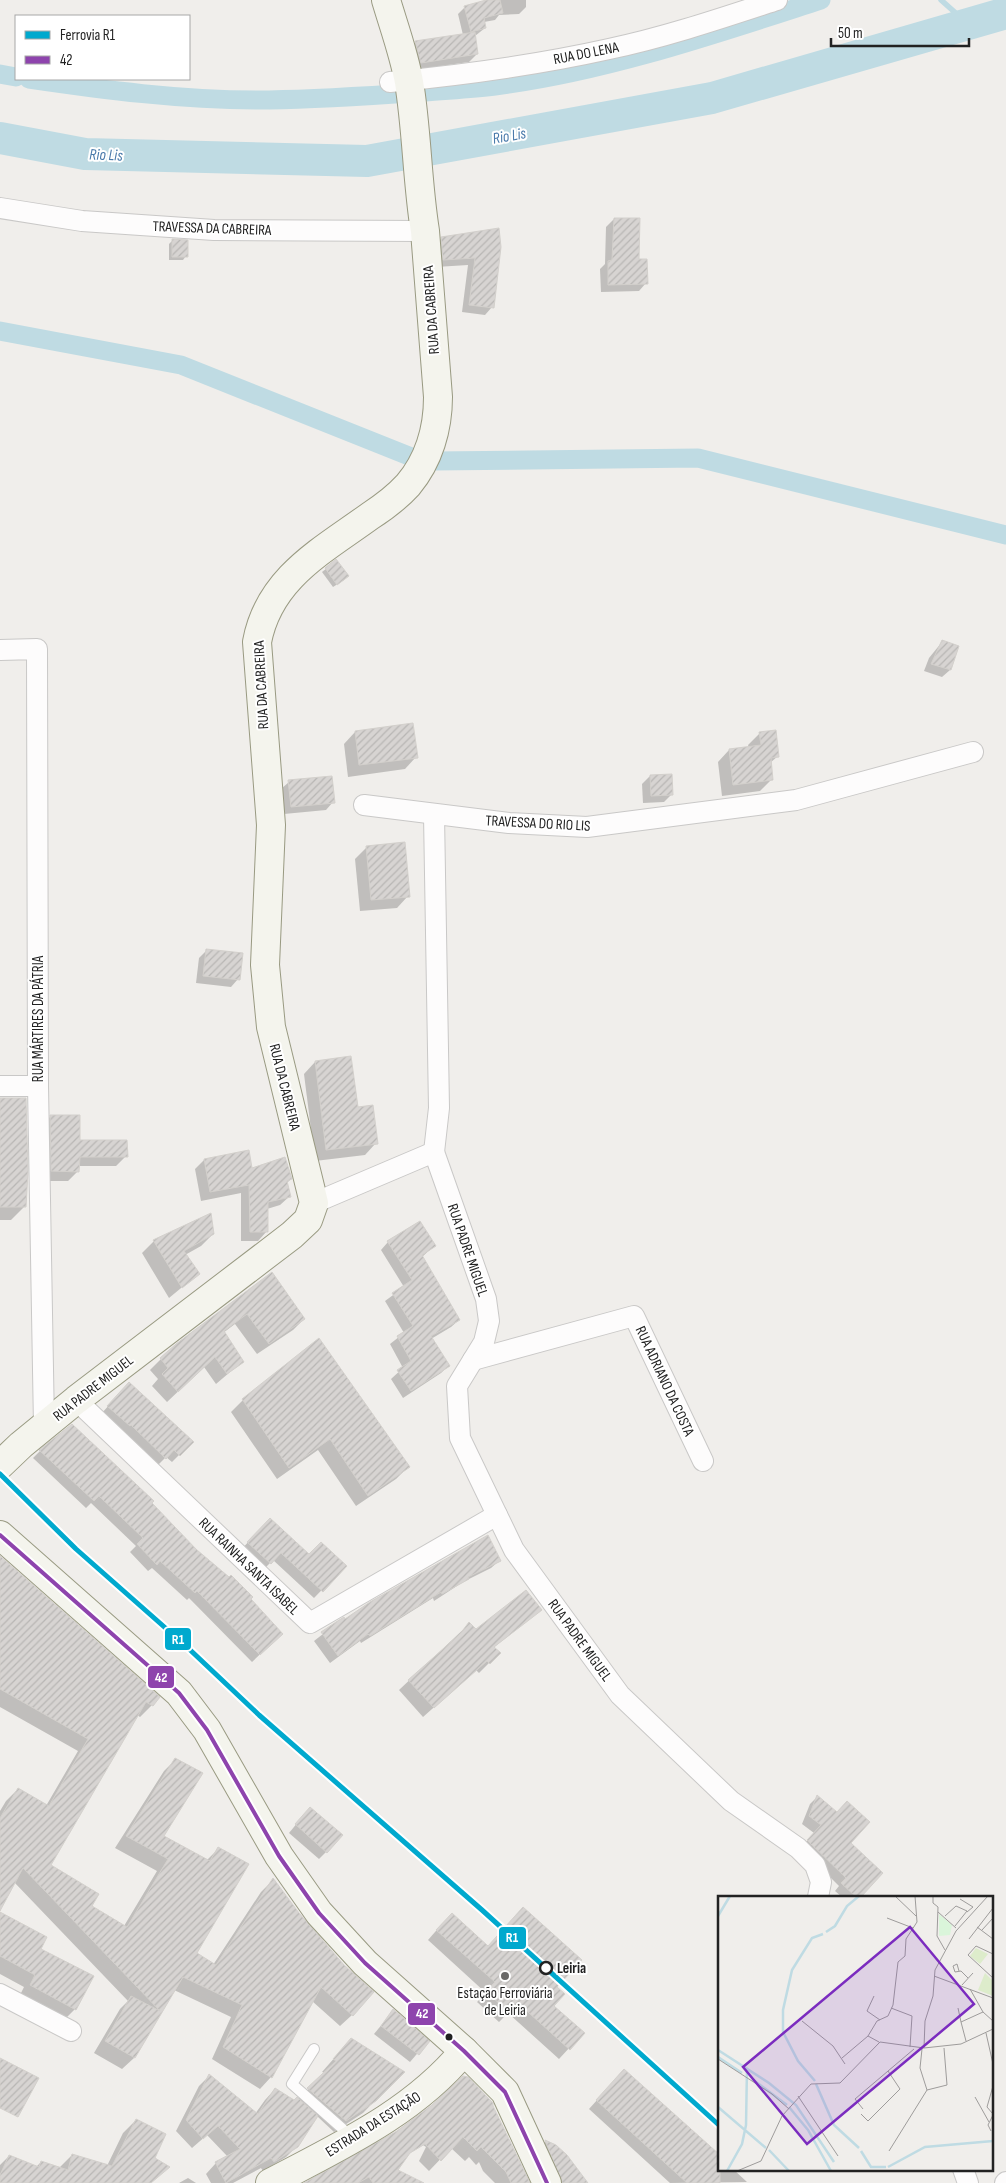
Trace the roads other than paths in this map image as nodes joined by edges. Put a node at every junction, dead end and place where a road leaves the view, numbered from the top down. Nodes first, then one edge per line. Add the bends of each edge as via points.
1 (386, 0) edge
2 (777, 0) edge
3 (399, 81) junction
4 (0, 208) edge
5 (423, 219) junction
6 (0, 650) edge
7 (973, 752) dead end
8 (364, 805) dead end
9 (434, 814) junction
10 (0, 1086) edge
11 (38, 1086) junction
12 (434, 1152) junction
13 (314, 1203) junction
14 (473, 1360) junction
15 (76, 1400) junction
16 (44, 1426) junction
17 (703, 1460) dead end
18 (0, 1465) edge
19 (497, 1515) junction
20 (0, 1535) edge
21 (818, 1896) edge
22 (0, 1994) edge
23 (71, 2031) dead end
24 (314, 2049) dead end
25 (464, 2051) junction
26 (354, 2138) junction
27 (963, 2170) edge
28 (270, 2183) edge
29 (547, 2183) edge
30 (968, 2183) edge

1 - 3 main road, RUA DA CABREIRA
2 - 3 street, RUA DO LENA via 610,49 493,70
3 - 5 main road, RUA DA CABREIRA via 412,109
4 - 5 street, TRAVESSA DA CABREIRA via 82,221 214,230
5 - 13 main road, RUA DA CABREIRA via 438,396 432,442 416,474 400,494 288,578 262,621 256,642 271,825 265,965 267,997 271,1027
6 - 11 street, RUA MÁRTIRES DA PÁTRIA via 36,649
7 - 9 street, TRAVESSA DO RIO LIS via 796,800 587,827 509,823
8 - 9 street, TRAVESSA DO RIO LIS
9 - 12 street via 439,1108
10 - 11 street
11 - 16 street, RUA MÁRTIRES DA PÁTRIA
12 - 13 street
12 - 14 street, RUA PADRE MIGUEL via 486,1299 489,1321 484,1342
13 - 15 main road, RUA PADRE MIGUEL via 308,1220 292,1235
14 - 17 street, RUA ADRIANO DA COSTA via 634,1316
14 - 19 street, RUA PADRE MIGUEL via 457,1386 460,1438
15 - 16 main road, RUA PADRE MIGUEL
15 - 19 street, RUA RAINHA SANTA ISABEL via 310,1623
16 - 18 main road, RUA PADRE MIGUEL
19 - 21 street, RUA PADRE MIGUEL via 514,1550 620,1695 731,1802 798,1848 815,1865 821,1882
20 - 25 main road via 179,1693 207,1730 280,1856 319,1913 357,1956
22 - 23 street
24 - 26 lane via 292,2084
25 - 26 main road, ESTRADA DA ESTAÇÃO via 447,2072 414,2101
25 - 29 main road via 505,2092
26 - 28 main road, ESTRADA DA ESTAÇÃO
27 - 30 street

